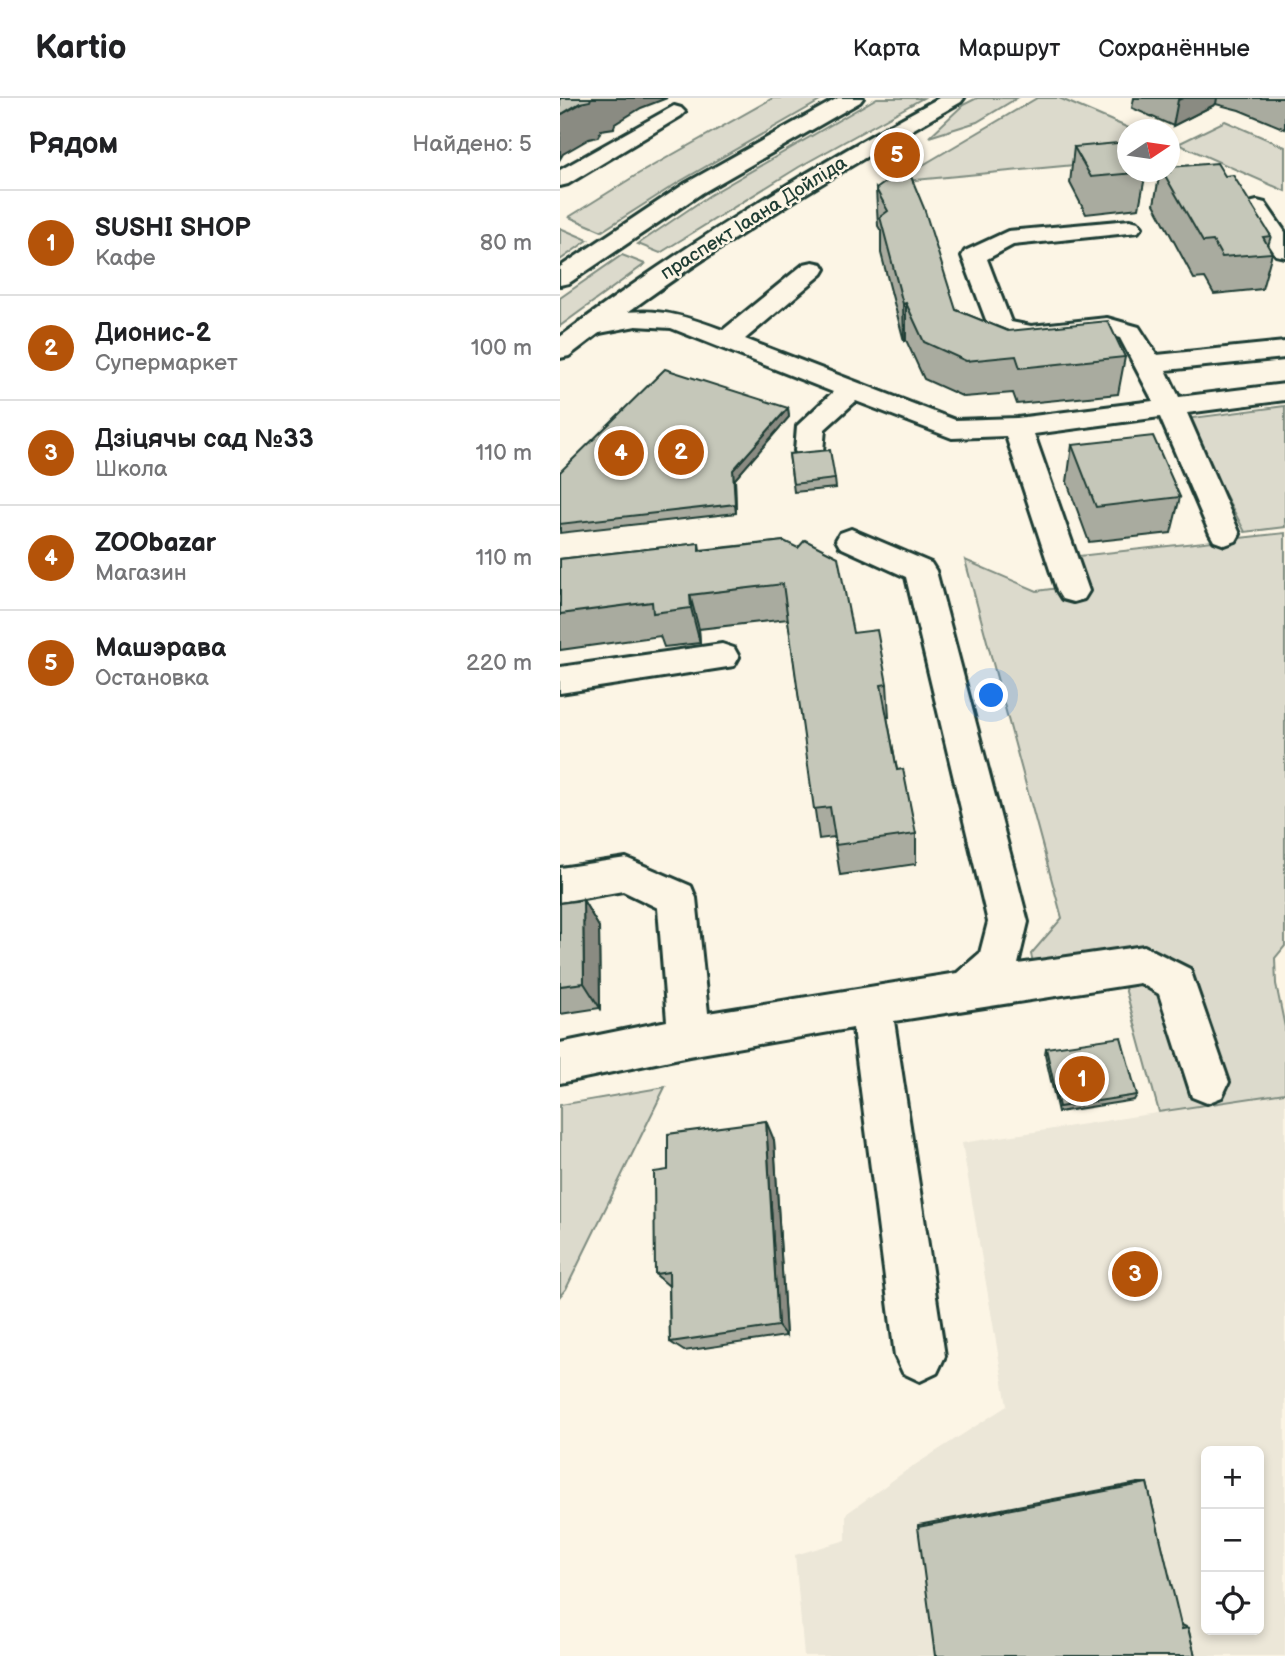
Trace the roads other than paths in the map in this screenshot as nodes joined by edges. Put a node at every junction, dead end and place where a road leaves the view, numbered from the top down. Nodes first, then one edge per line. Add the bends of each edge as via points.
1 (853, 98) edge
2 (954, 98) edge
3 (684, 106) dead end
4 (560, 179) edge
5 (1257, 208) edge
6 (1130, 227) dead end
7 (1285, 250) edge
8 (813, 269) dead end
9 (658, 277) junction
10 (560, 278) edge
11 (675, 321) junction
12 (589, 327) junction
13 (726, 341) junction
14 (560, 350) edge
15 (1285, 350) edge
16 (1149, 364) junction
17 (852, 390) junction
18 (1285, 392) edge
19 (1170, 409) junction
20 (1017, 427) junction
21 (809, 451) edge
22 (1225, 534) dead end
23 (851, 540) dead end
24 (1073, 591) dead end
25 (722, 657) dead end
26 (560, 680) edge
27 (560, 886) edge
28 (967, 990) junction
29 (871, 1006) junction
30 (689, 1036) junction
31 (560, 1063) edge
32 (1207, 1082) dead end
33 (920, 1356) dead end

1 - 10 main road via 694,188
2 - 9 main road, праспект Іаана Дойліда via 755,212
3 - 4 main road
5 - 7 main road
6 - 16 main road via 1008,239 974,256 1000,327 1031,334 1107,326 1129,333
8 - 13 main road
9 - 11 main road via 657,301
9 - 12 main road, праспект Іаана Дойліда
11 - 12 main road via 636,318
11 - 13 main road
12 - 14 main road, праспект Іаана Дойліда
13 - 17 main road
15 - 16 main road
16 - 19 main road
17 - 20 main road via 952,429
17 - 21 main road via 811,426
18 - 19 main road
19 - 20 main road
19 - 22 main road
20 - 24 main road
23 - 28 main road via 920,571 1008,922 999,963
25 - 26 main road
27 - 30 main road via 626,874 677,898
28 - 29 main road
28 - 32 main road via 1144,964 1176,982
29 - 30 main road
29 - 33 main road
30 - 31 main road

